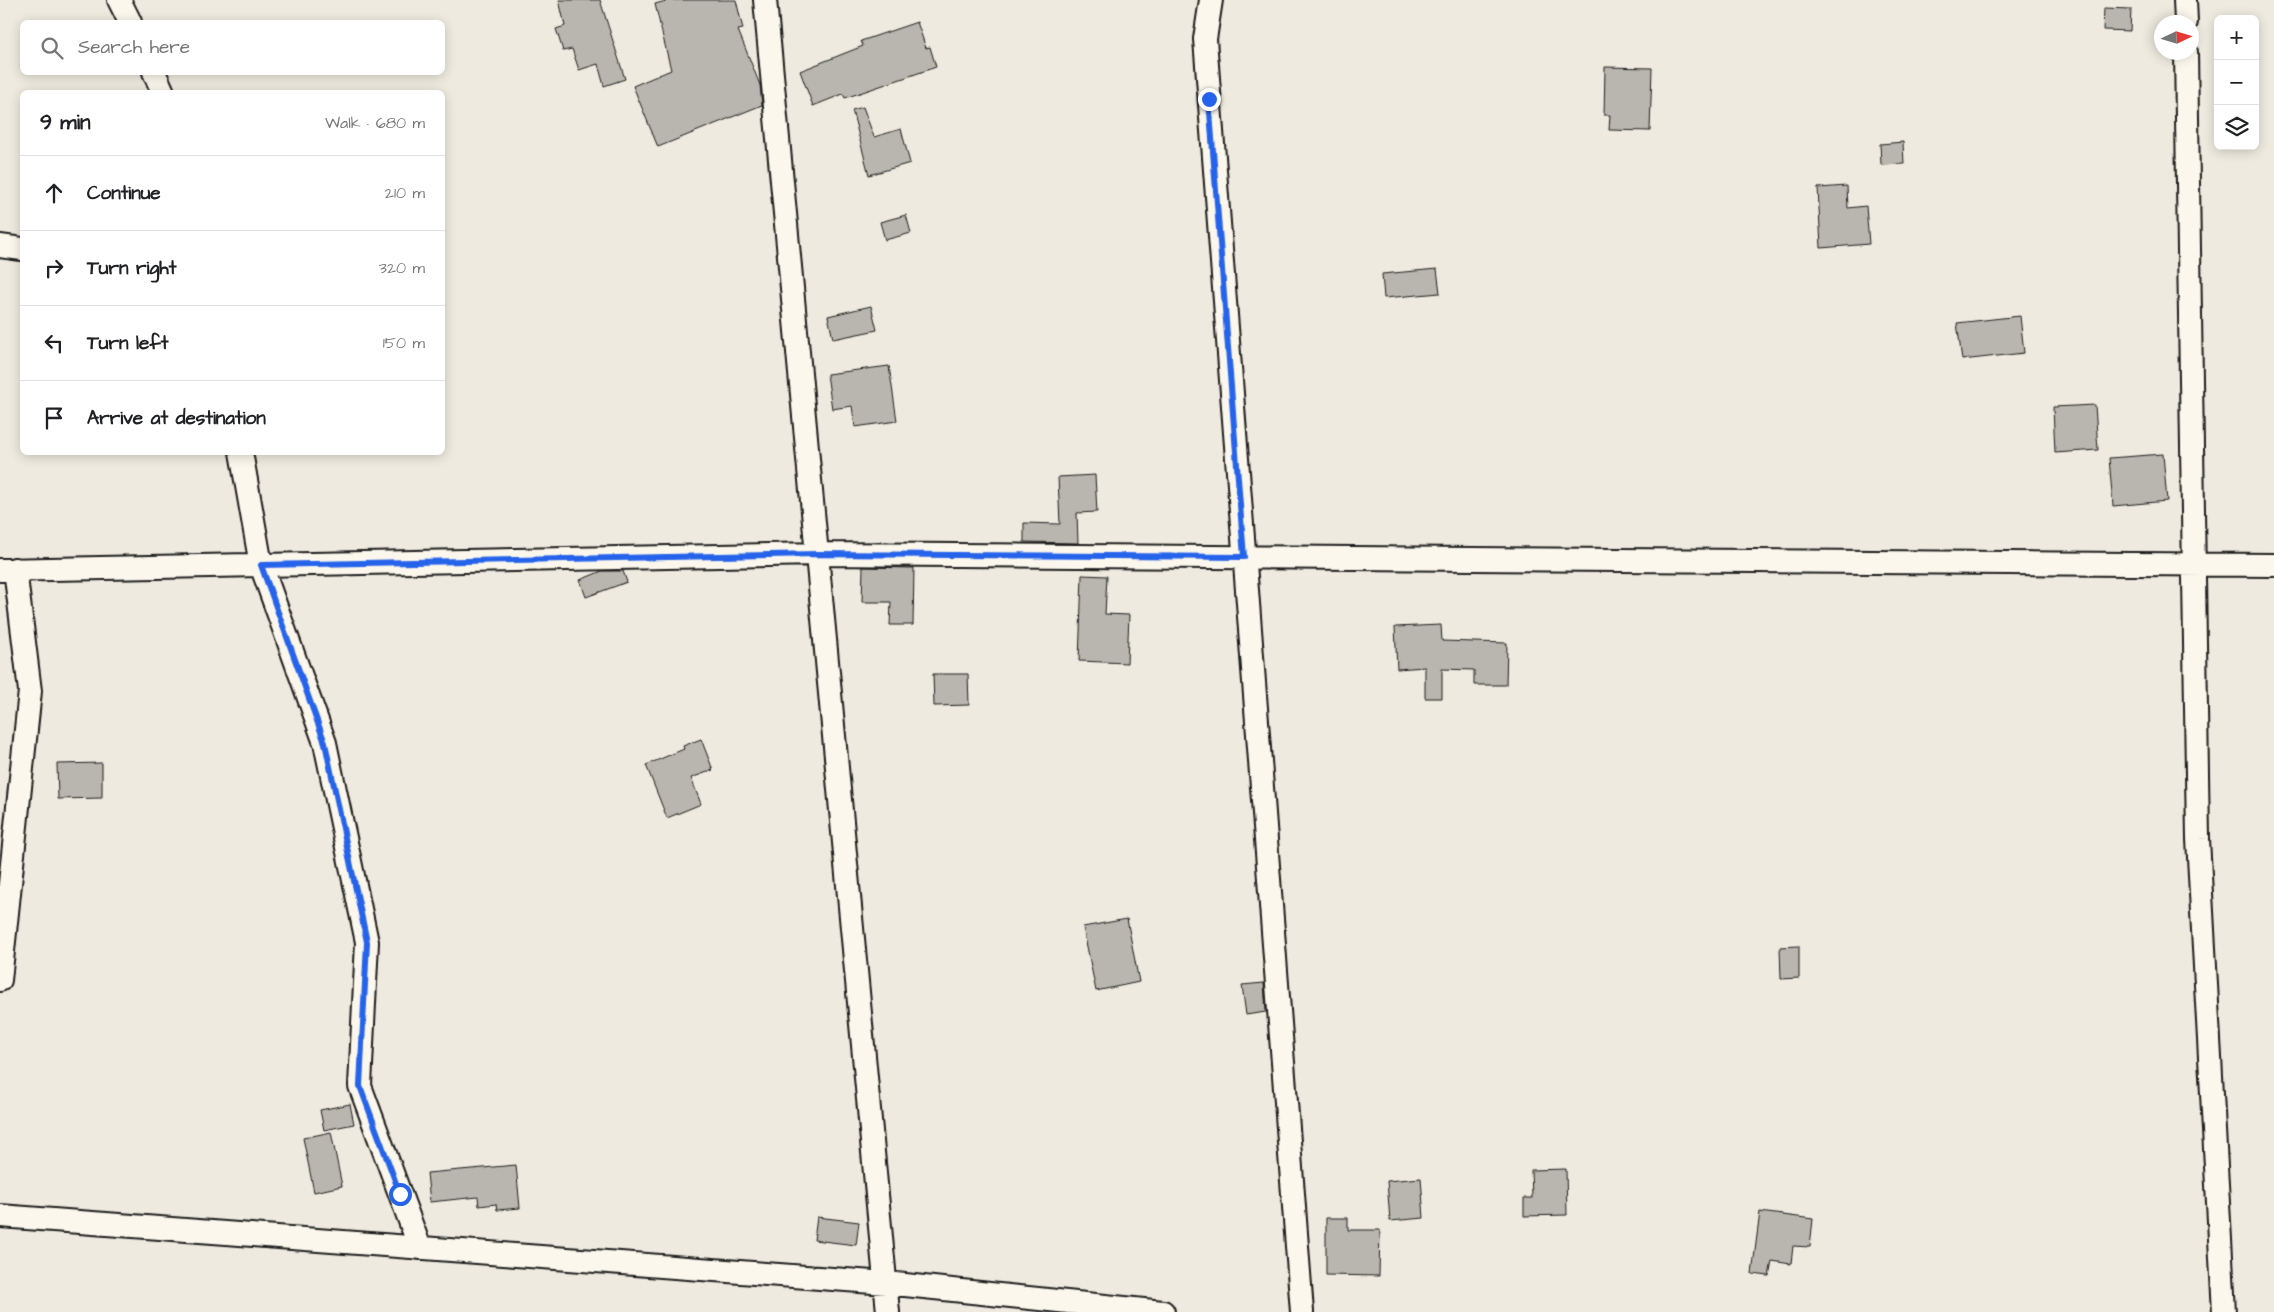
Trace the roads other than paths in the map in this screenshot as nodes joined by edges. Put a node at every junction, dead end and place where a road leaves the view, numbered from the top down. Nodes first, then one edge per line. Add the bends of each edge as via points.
1 (118, 0) edge
2 (765, 0) edge
3 (1211, 0) edge
4 (2185, 0) edge
5 (2186, 15) edge
6 (129, 20) edge
7 (2186, 60) edge
8 (155, 75) edge
9 (162, 90) edge
10 (0, 246) edge
11 (20, 249) edge
12 (242, 455) edge
13 (818, 554) junction
14 (1244, 557) junction
15 (2274, 564) edge
16 (261, 565) junction
17 (2195, 565) junction
18 (8, 570) edge
19 (0, 980) edge
20 (0, 1216) edge
21 (420, 1248) junction
22 (886, 1283) junction
23 (888, 1312) edge
24 (1163, 1312) edge
25 (1302, 1312) edge
26 (2224, 1312) edge

1 - 6 street
2 - 13 street
3 - 14 street via 1205,39
4 - 5 street
7 - 17 street
8 - 9 street
10 - 11 street
12 - 16 street
13 - 14 street
13 - 16 street
13 - 22 street
14 - 17 street
14 - 25 street
15 - 17 street
16 - 18 street
16 - 21 street via 325,743 367,942 360,1086
17 - 26 street via 2198,839
18 - 19 street via 30,690
20 - 21 street
21 - 22 street
22 - 23 street
22 - 24 street

